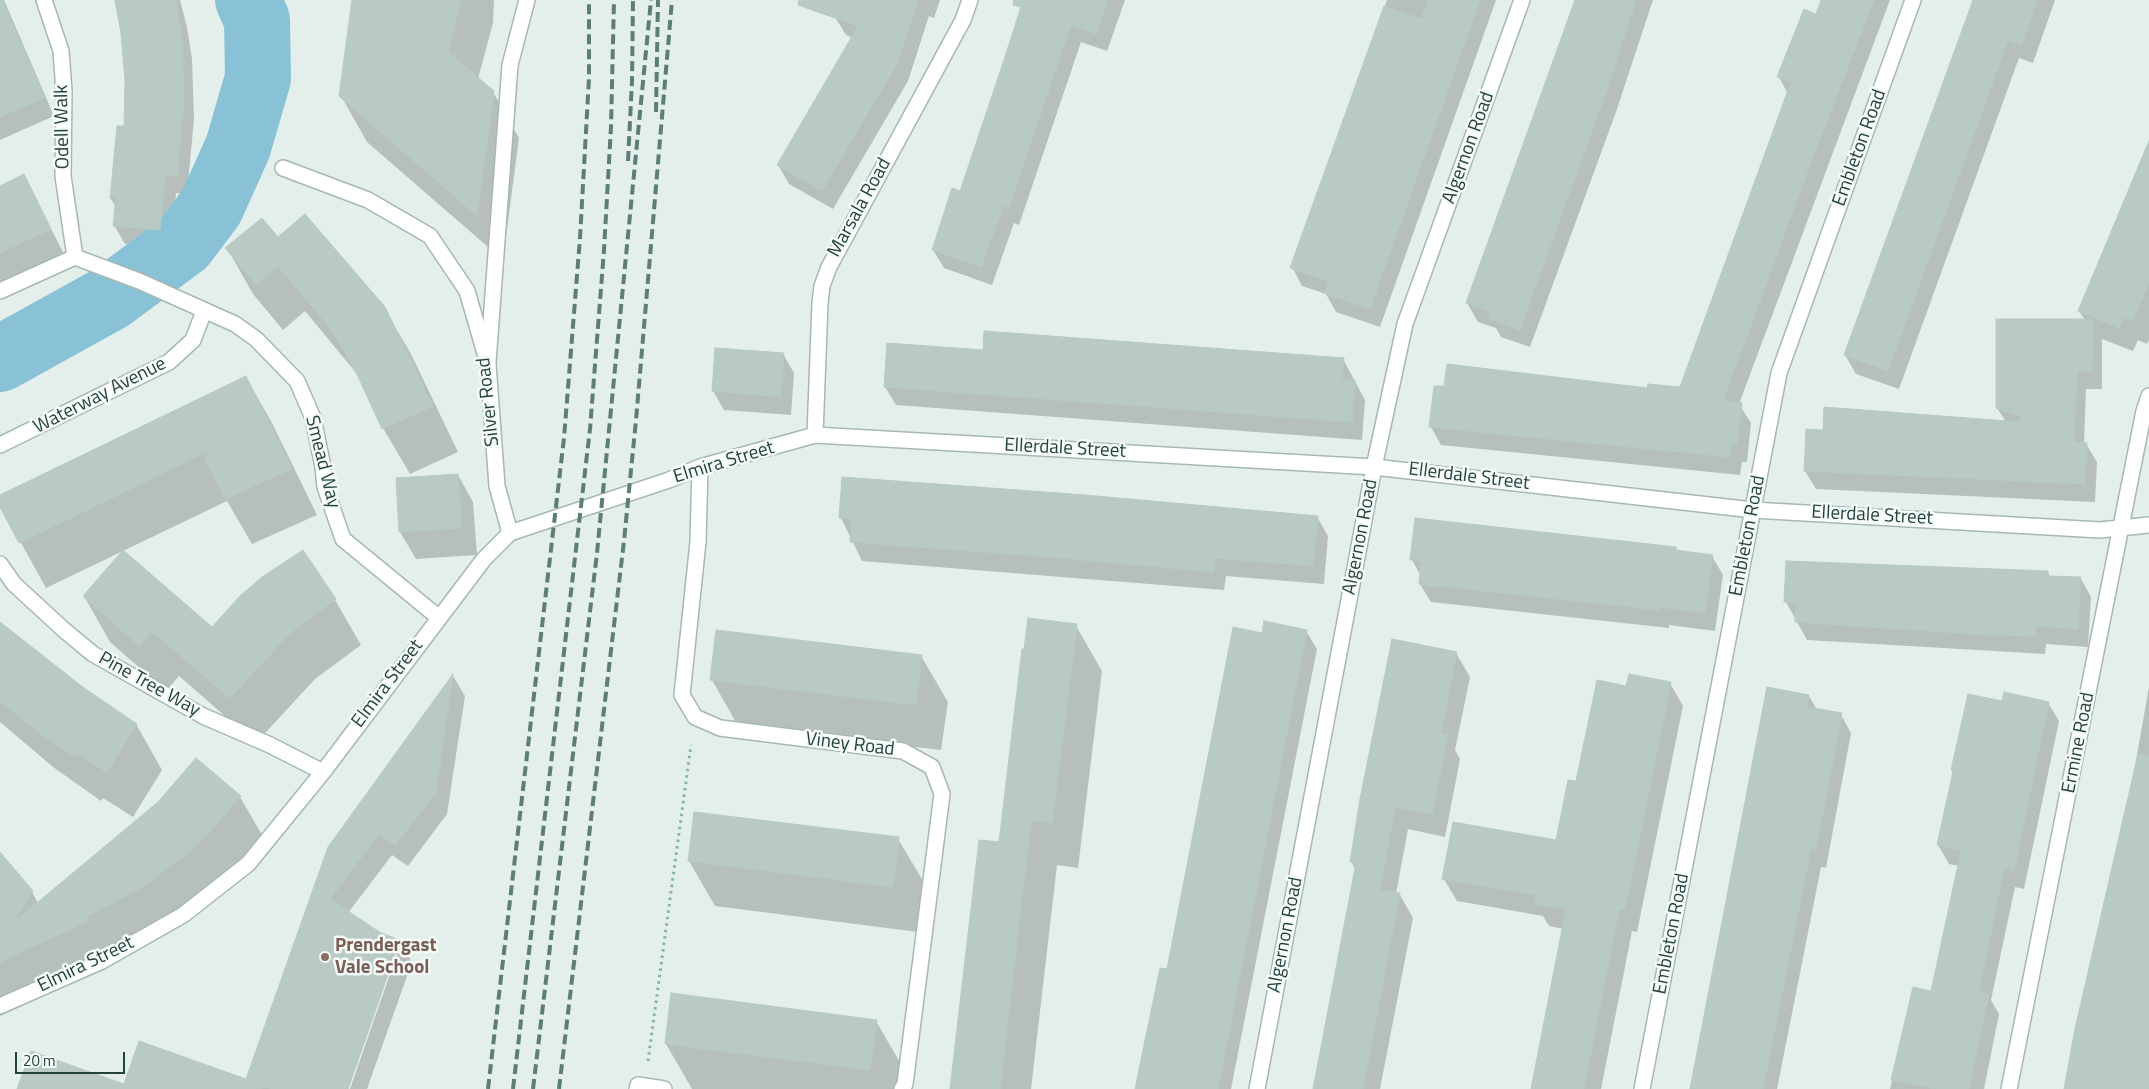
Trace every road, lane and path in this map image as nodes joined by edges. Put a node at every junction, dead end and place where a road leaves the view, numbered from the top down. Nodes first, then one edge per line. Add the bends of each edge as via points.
1 (44, 0) edge
2 (527, 0) edge
3 (970, 0) edge
4 (1522, 0) edge
5 (1913, 0) edge
6 (283, 168) dead end
7 (75, 257) junction
8 (0, 291) edge
9 (204, 311) junction
10 (488, 364) junction
11 (2149, 396) edge
12 (815, 435) junction
13 (0, 445) edge
14 (1374, 466) junction
15 (700, 467) junction
16 (1753, 510) junction
17 (2149, 525) edge
18 (2122, 528) junction
19 (510, 533) junction
20 (0, 564) edge
21 (438, 617) junction
22 (695, 717) junction
23 (323, 772) junction
24 (0, 1006) edge
25 (641, 1088) edge
26 (664, 1089) edge
27 (902, 1089) edge
28 (1257, 1089) edge
29 (1642, 1089) edge
30 (2008, 1089) edge

1 - 7 street, Odell Walk via 61,51 63,176
2 - 10 street via 510,66
3 - 12 street, Marsala Road via 963,20 828,267 820,303
4 - 14 street, Algernon Road via 1405,324
5 - 16 street, Embleton Road via 1779,373
6 - 10 street, Silver Road via 368,200 430,236 467,291
7 - 8 street
7 - 9 street, Smead Way via 139,281
9 - 13 street, Waterway Avenue via 194,340 169,362
9 - 21 street, Smead Way via 235,324 256,338 297,381 313,418 325,487 343,538
10 - 19 street, Silver Road via 497,486
11 - 18 street, Ermine Road
12 - 14 street, Ellerdale Street
12 - 15 street, Elmira Street
14 - 16 street, Ellerdale Street
14 - 28 street, Algernon Road
15 - 19 street, Elmira Street
15 - 22 street via 698,542 682,695
16 - 18 street, Ellerdale Street via 2100,530
16 - 29 street, Embleton Road
17 - 18 street, Ellerdale Street
18 - 30 street, Ermine Road
19 - 21 street, Elmira Street via 484,559
20 - 23 street, Pine Tree Way via 14,584 93,654 203,716
21 - 23 street, Elmira Street
22 - 25 path
22 - 27 street, Viney Road via 720,728 903,751 932,767 942,794
23 - 24 street, Elmira Street via 248,864 182,915 102,961
25 - 26 street

